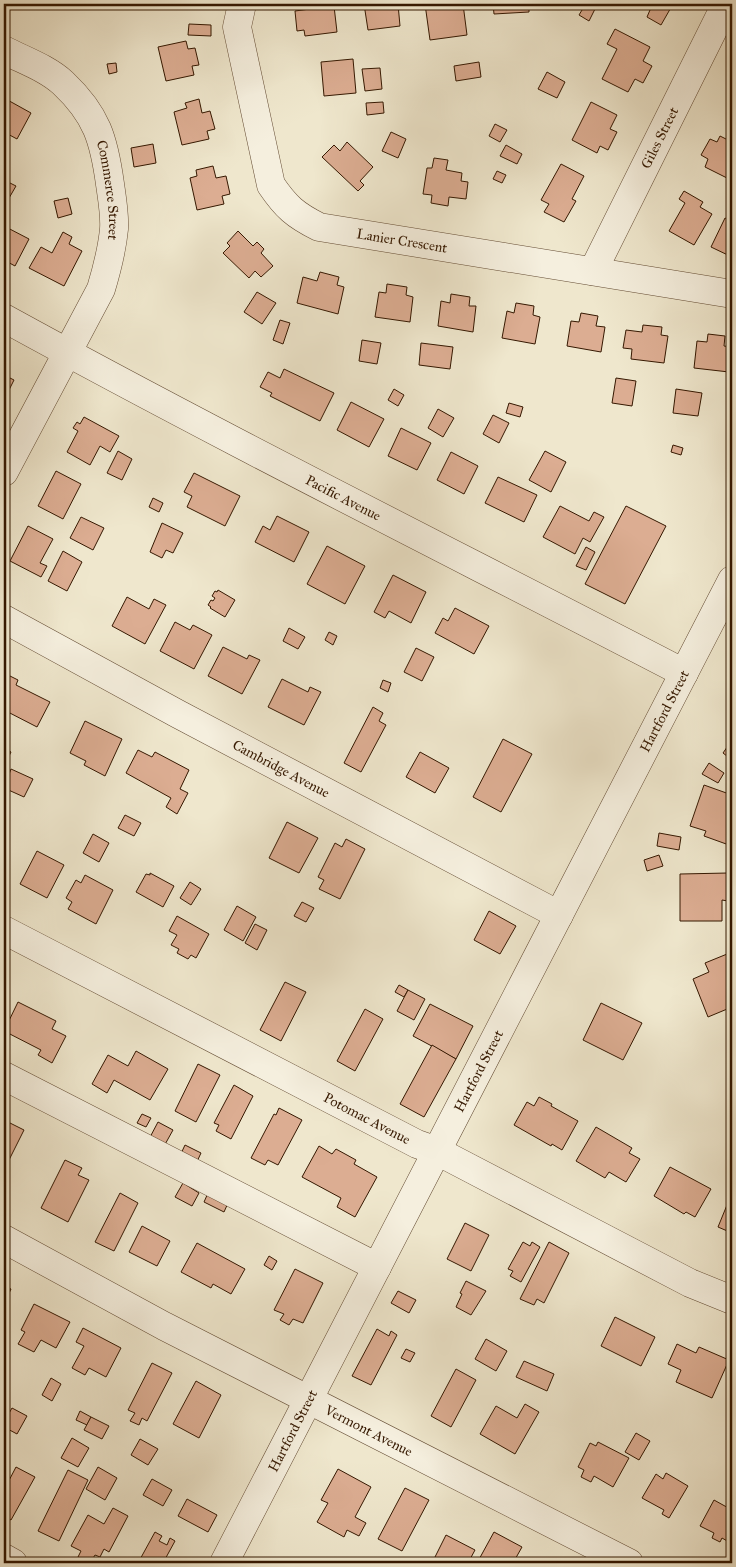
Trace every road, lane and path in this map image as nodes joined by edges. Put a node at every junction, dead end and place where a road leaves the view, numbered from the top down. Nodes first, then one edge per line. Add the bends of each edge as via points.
1 (242, 4) edge
2 (726, 4) edge
3 (4, 50) edge
4 (592, 271) junction
5 (732, 294) edge
6 (4, 318) edge
7 (67, 353) junction
8 (4, 472) edge
9 (732, 580) edge
10 (4, 619) edge
11 (684, 673) junction
12 (559, 915) junction
13 (4, 930) edge
14 (4, 1076) edge
15 (438, 1151) junction
16 (4, 1239) edge
17 (378, 1267) junction
18 (732, 1300) edge
19 (309, 1399) junction
20 (4, 1558) edge
21 (13, 1563) edge
22 (224, 1563) edge
23 (629, 1563) edge

1 - 4 street, Lanier Crescent via 237,27 271,185 283,203 300,218 319,227
2 - 4 street, Giles Street
3 - 7 street, Commerce Street via 63,83 82,102 106,151 114,227 110,258 101,289
4 - 5 street, Lanier Crescent
6 - 7 street, Pacific Avenue
7 - 8 street, Commerce Street
7 - 11 street, Pacific Avenue
9 - 11 street, Hartford Street
10 - 12 street, Cambridge Avenue
11 - 12 street, Hartford Street
12 - 15 street, Hartford Street
13 - 15 street, Potomac Avenue via 417,1144
14 - 17 street
15 - 17 street, Hartford Street
15 - 18 street, Potomac Avenue via 690,1283
16 - 19 street, Vermont Avenue via 164,1326
17 - 19 street, Hartford Street
19 - 22 street, Hartford Street
19 - 23 street, Vermont Avenue
20 - 21 street

